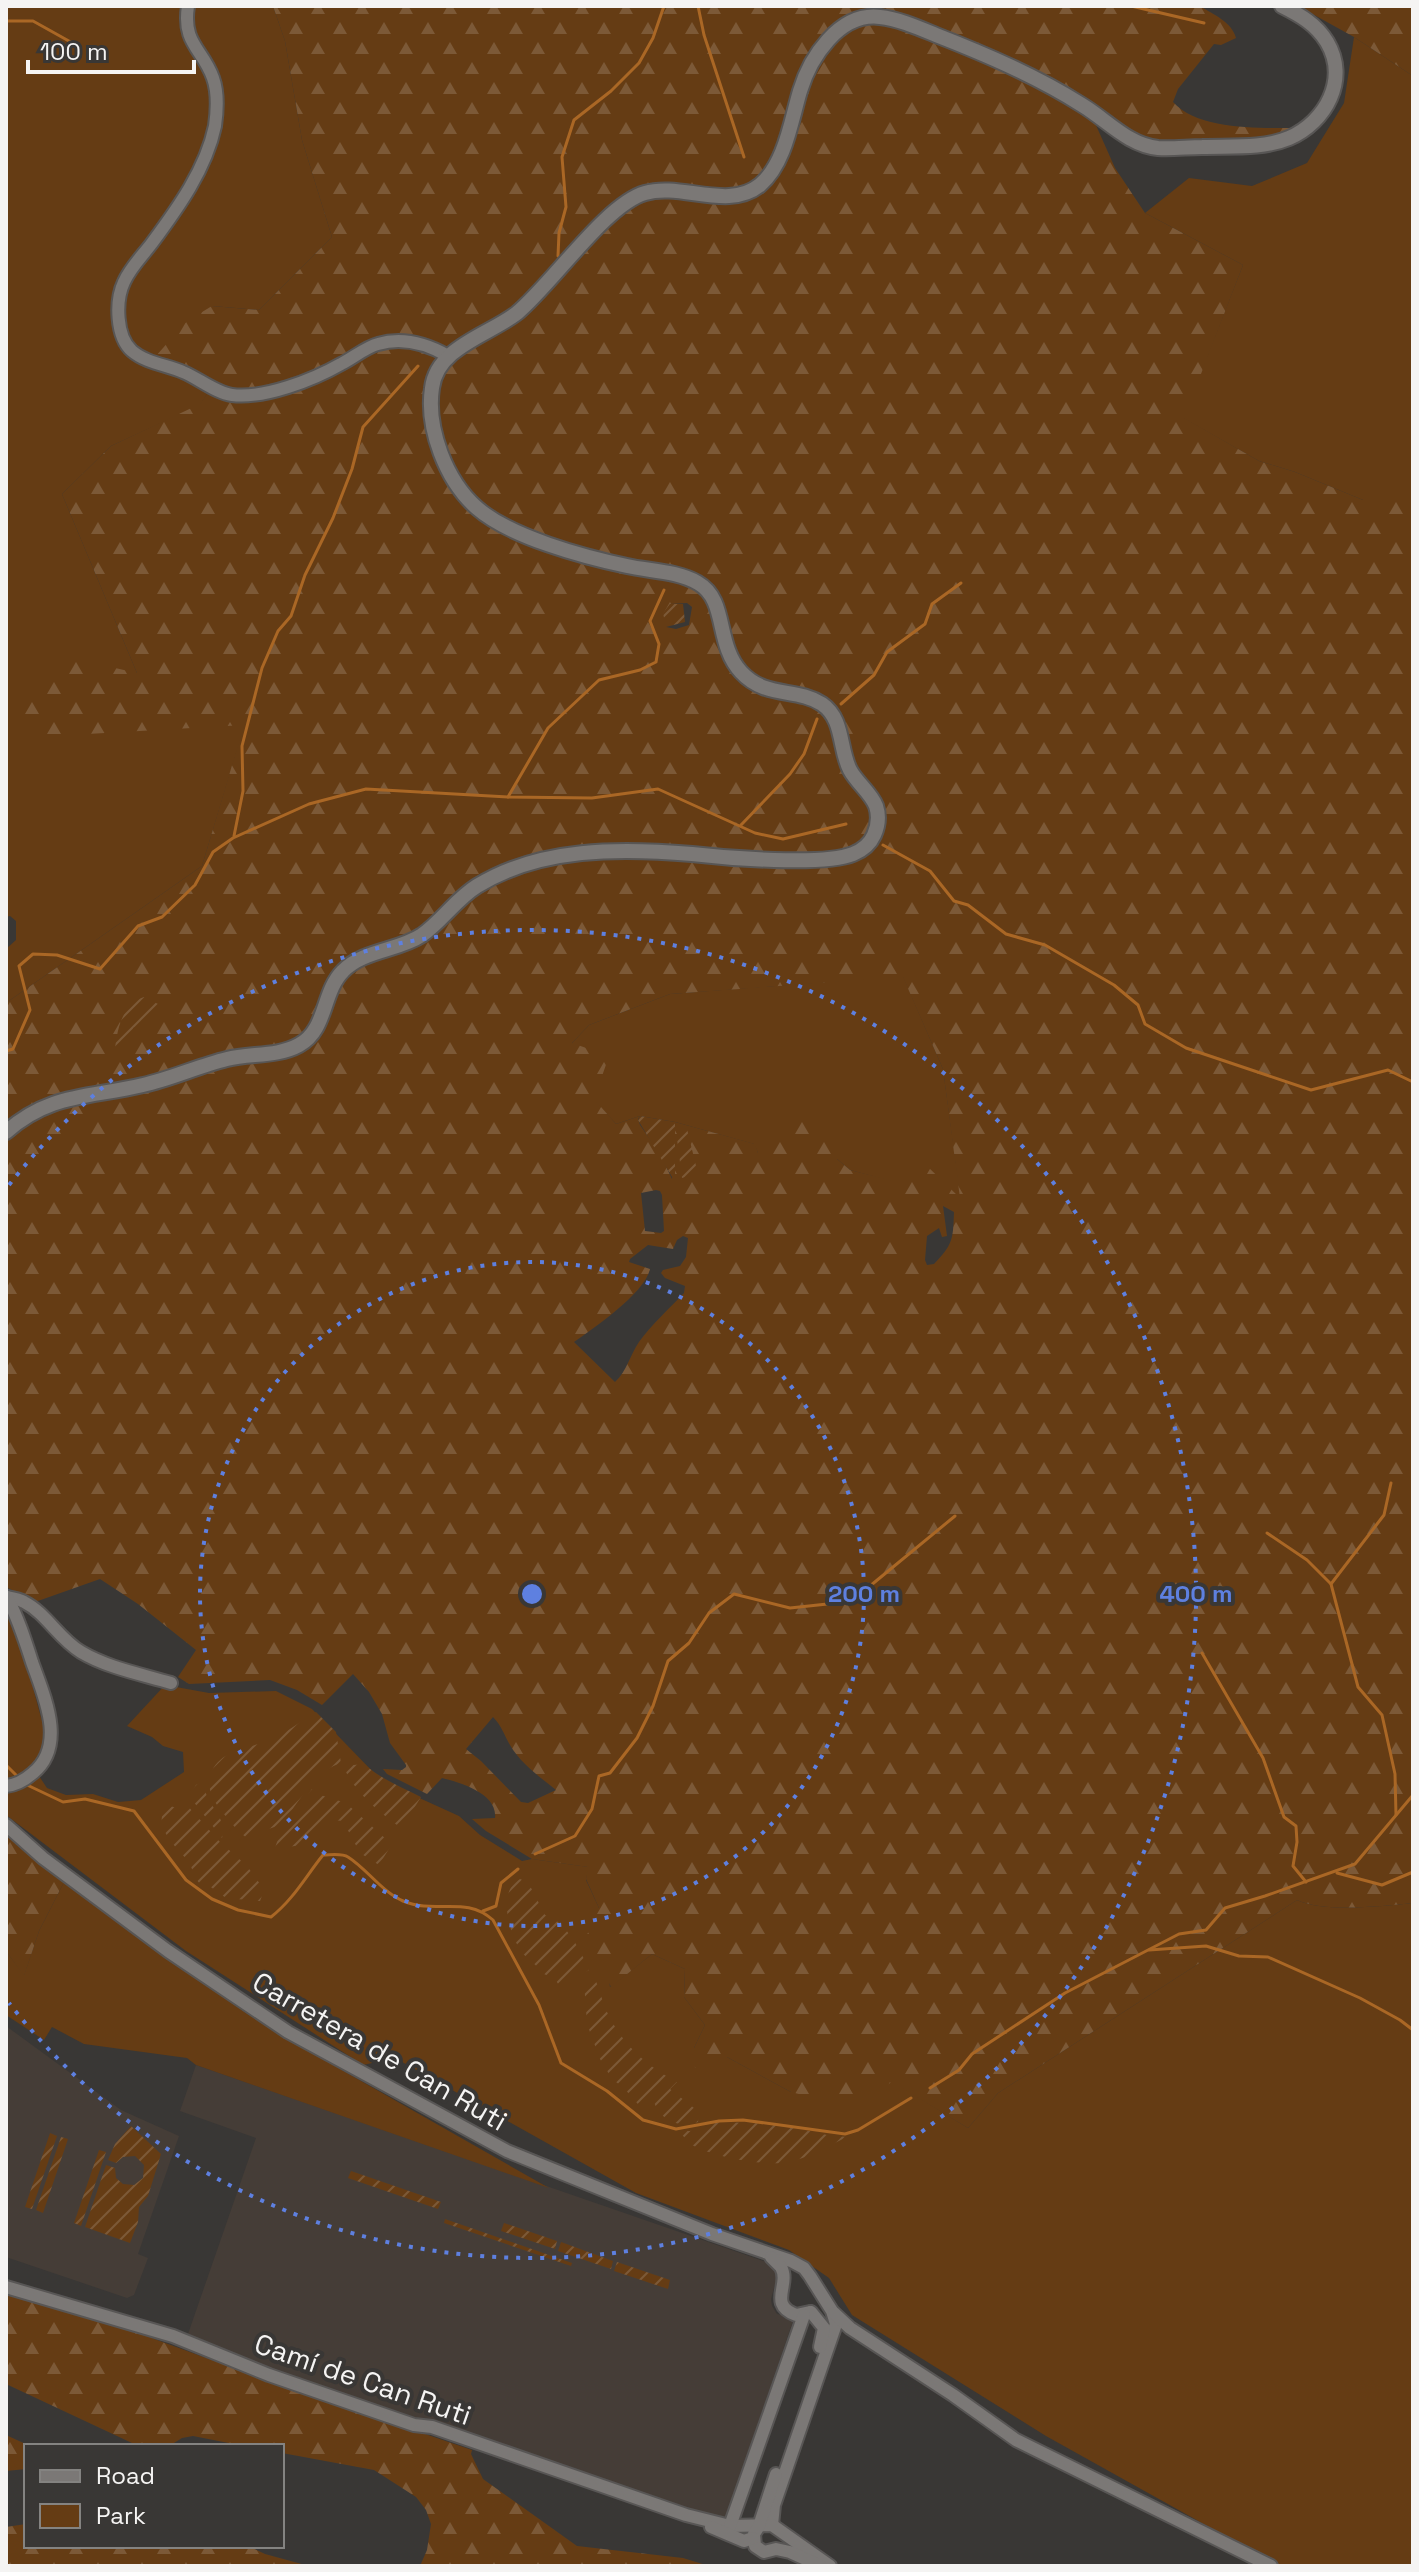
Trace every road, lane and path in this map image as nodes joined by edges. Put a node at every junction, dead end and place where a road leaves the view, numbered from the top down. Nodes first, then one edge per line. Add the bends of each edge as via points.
1 (188, 6) edge
2 (1282, 6) edge
3 (448, 356) junction
4 (6, 1132) edge
5 (7, 1597) edge
6 (171, 1683) dead end
7 (11, 1786) edge
8 (6, 1825) edge
9 (766, 2253) junction
10 (6, 2284) edge
11 (815, 2287) junction
12 (781, 2291) junction
13 (811, 2316) junction
14 (834, 2317) junction
15 (686, 2515) junction
16 (730, 2526) junction
17 (767, 2527) junction
18 (776, 2549) junction
19 (821, 2566) edge
20 (830, 2566) edge
21 (1271, 2566) edge

1 - 3 street via 190,35 213,78 215,125 184,198 123,285 119,316 126,343 148,360 228,394 244,395 310,380 377,344 403,341
2 - 3 street via 1312,23 1326,40 1335,63 1335,85 1329,103 1306,130 1253,146 1154,148 1137,143 1034,77 976,50 880,17 849,23 806,71 782,150 760,184 733,195 660,190 626,201 516,313
3 - 4 street via 434,375 433,423 449,469 472,504 490,518 582,555 702,585 715,602 726,650 740,672 767,690 815,701 829,710 849,766 877,809 873,837 859,851 832,859 615,850 572,854 514,869 471,890 426,932 346,968 337,976 314,1034 303,1043 275,1053 225,1059 138,1087 50,1103
5 - 6 street via 23,1600 82,1653
5 - 7 street via 51,1725 45,1763
8 - 9 street, Carretera de Can Ruti via 168,1951 301,2039 507,2151
9 - 11 street, Carretera de Can Ruti via 804,2268
9 - 12 street via 781,2267
10 - 15 street, Camí de Can Ruti via 173,2336 269,2375
11 - 12 street via 798,2277
11 - 13 street via 818,2303
11 - 14 street, Carretera de Can Ruti
12 - 13 street via 785,2308
13 - 14 street
13 - 16 street
13 - 17 street via 824,2328 823,2340
14 - 17 street
14 - 21 street via 1016,2440
15 - 16 street, Camí de Can Ruti
15 - 17 street, Camí de Can Ruti via 744,2541
16 - 17 street, Camí de Can Ruti
17 - 18 street via 781,2540
17 - 18 street via 760,2550
17 - 20 street
18 - 19 street

